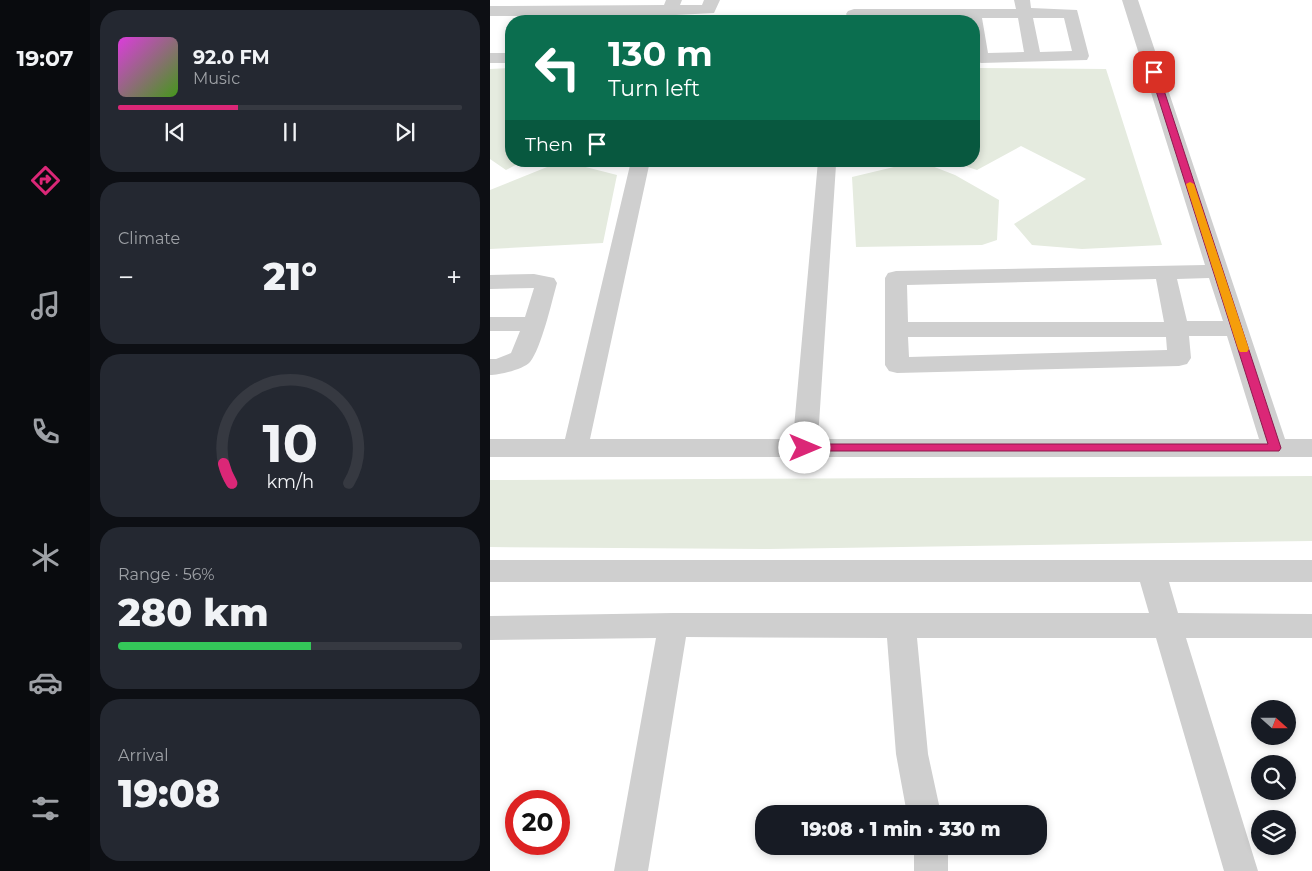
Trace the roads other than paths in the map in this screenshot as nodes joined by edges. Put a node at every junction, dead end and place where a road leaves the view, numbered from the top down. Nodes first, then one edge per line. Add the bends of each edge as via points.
1 (712, 0) edge
2 (1130, 0) edge
3 (1024, 6) edge
4 (1070, 6) edge
5 (670, 10) edge
6 (587, 11) edge
7 (622, 11) edge
8 (496, 12) edge
9 (854, 12) edge
10 (903, 12) edge
11 (937, 12) edge
12 (973, 13) joint
13 (534, 15) edge
14 (555, 15) edge
15 (980, 52) edge
16 (1034, 57) junction
17 (490, 58) edge
18 (505, 58) edge
19 (641, 167) edge
20 (827, 167) edge
21 (1218, 271) junction
22 (1165, 272) junction
23 (490, 282) edge
24 (490, 324) edge
25 (534, 324) junction
26 (1236, 328) junction
27 (897, 330) junction
28 (1177, 330) junction
29 (490, 367) edge
30 (490, 448) edge
31 (575, 448) junction
32 (805, 448) junction
33 (1275, 448) junction
34 (1312, 448) edge
35 (490, 571) edge
36 (1151, 571) junction
37 (1312, 571) edge
38 (673, 625) junction
39 (901, 625) junction
40 (1166, 626) junction
41 (1312, 626) edge
42 (490, 628) edge
43 (922, 805) edge
44 (931, 855) edge
45 (631, 871) edge
46 (931, 871) edge
47 (1241, 871) edge

1 - 5 street via 708,10
2 - 21 street
3 - 4 street
3 - 12 street
3 - 16 street
4 - 16 street via 1081,56
5 - 7 street
6 - 7 street
6 - 14 street
8 - 13 street
9 - 10 street
10 - 11 street
11 - 12 street
15 - 16 street via 981,58
17 - 18 street
19 - 31 street
20 - 32 street
21 - 22 street
21 - 26 street
22 - 27 street via 896,278
22 - 28 street
23 - 25 street via 546,283
24 - 25 street
25 - 29 street via 521,358
26 - 28 street
26 - 33 street
27 - 28 street
27 - 28 street via 897,365 1179,358
30 - 31 street
31 - 32 street
32 - 33 street
33 - 34 street
35 - 36 street
36 - 37 street
36 - 40 street
38 - 39 street
38 - 42 street
38 - 45 street
39 - 40 street
39 - 43 street via 912,754
40 - 41 street
40 - 47 street
44 - 46 street

